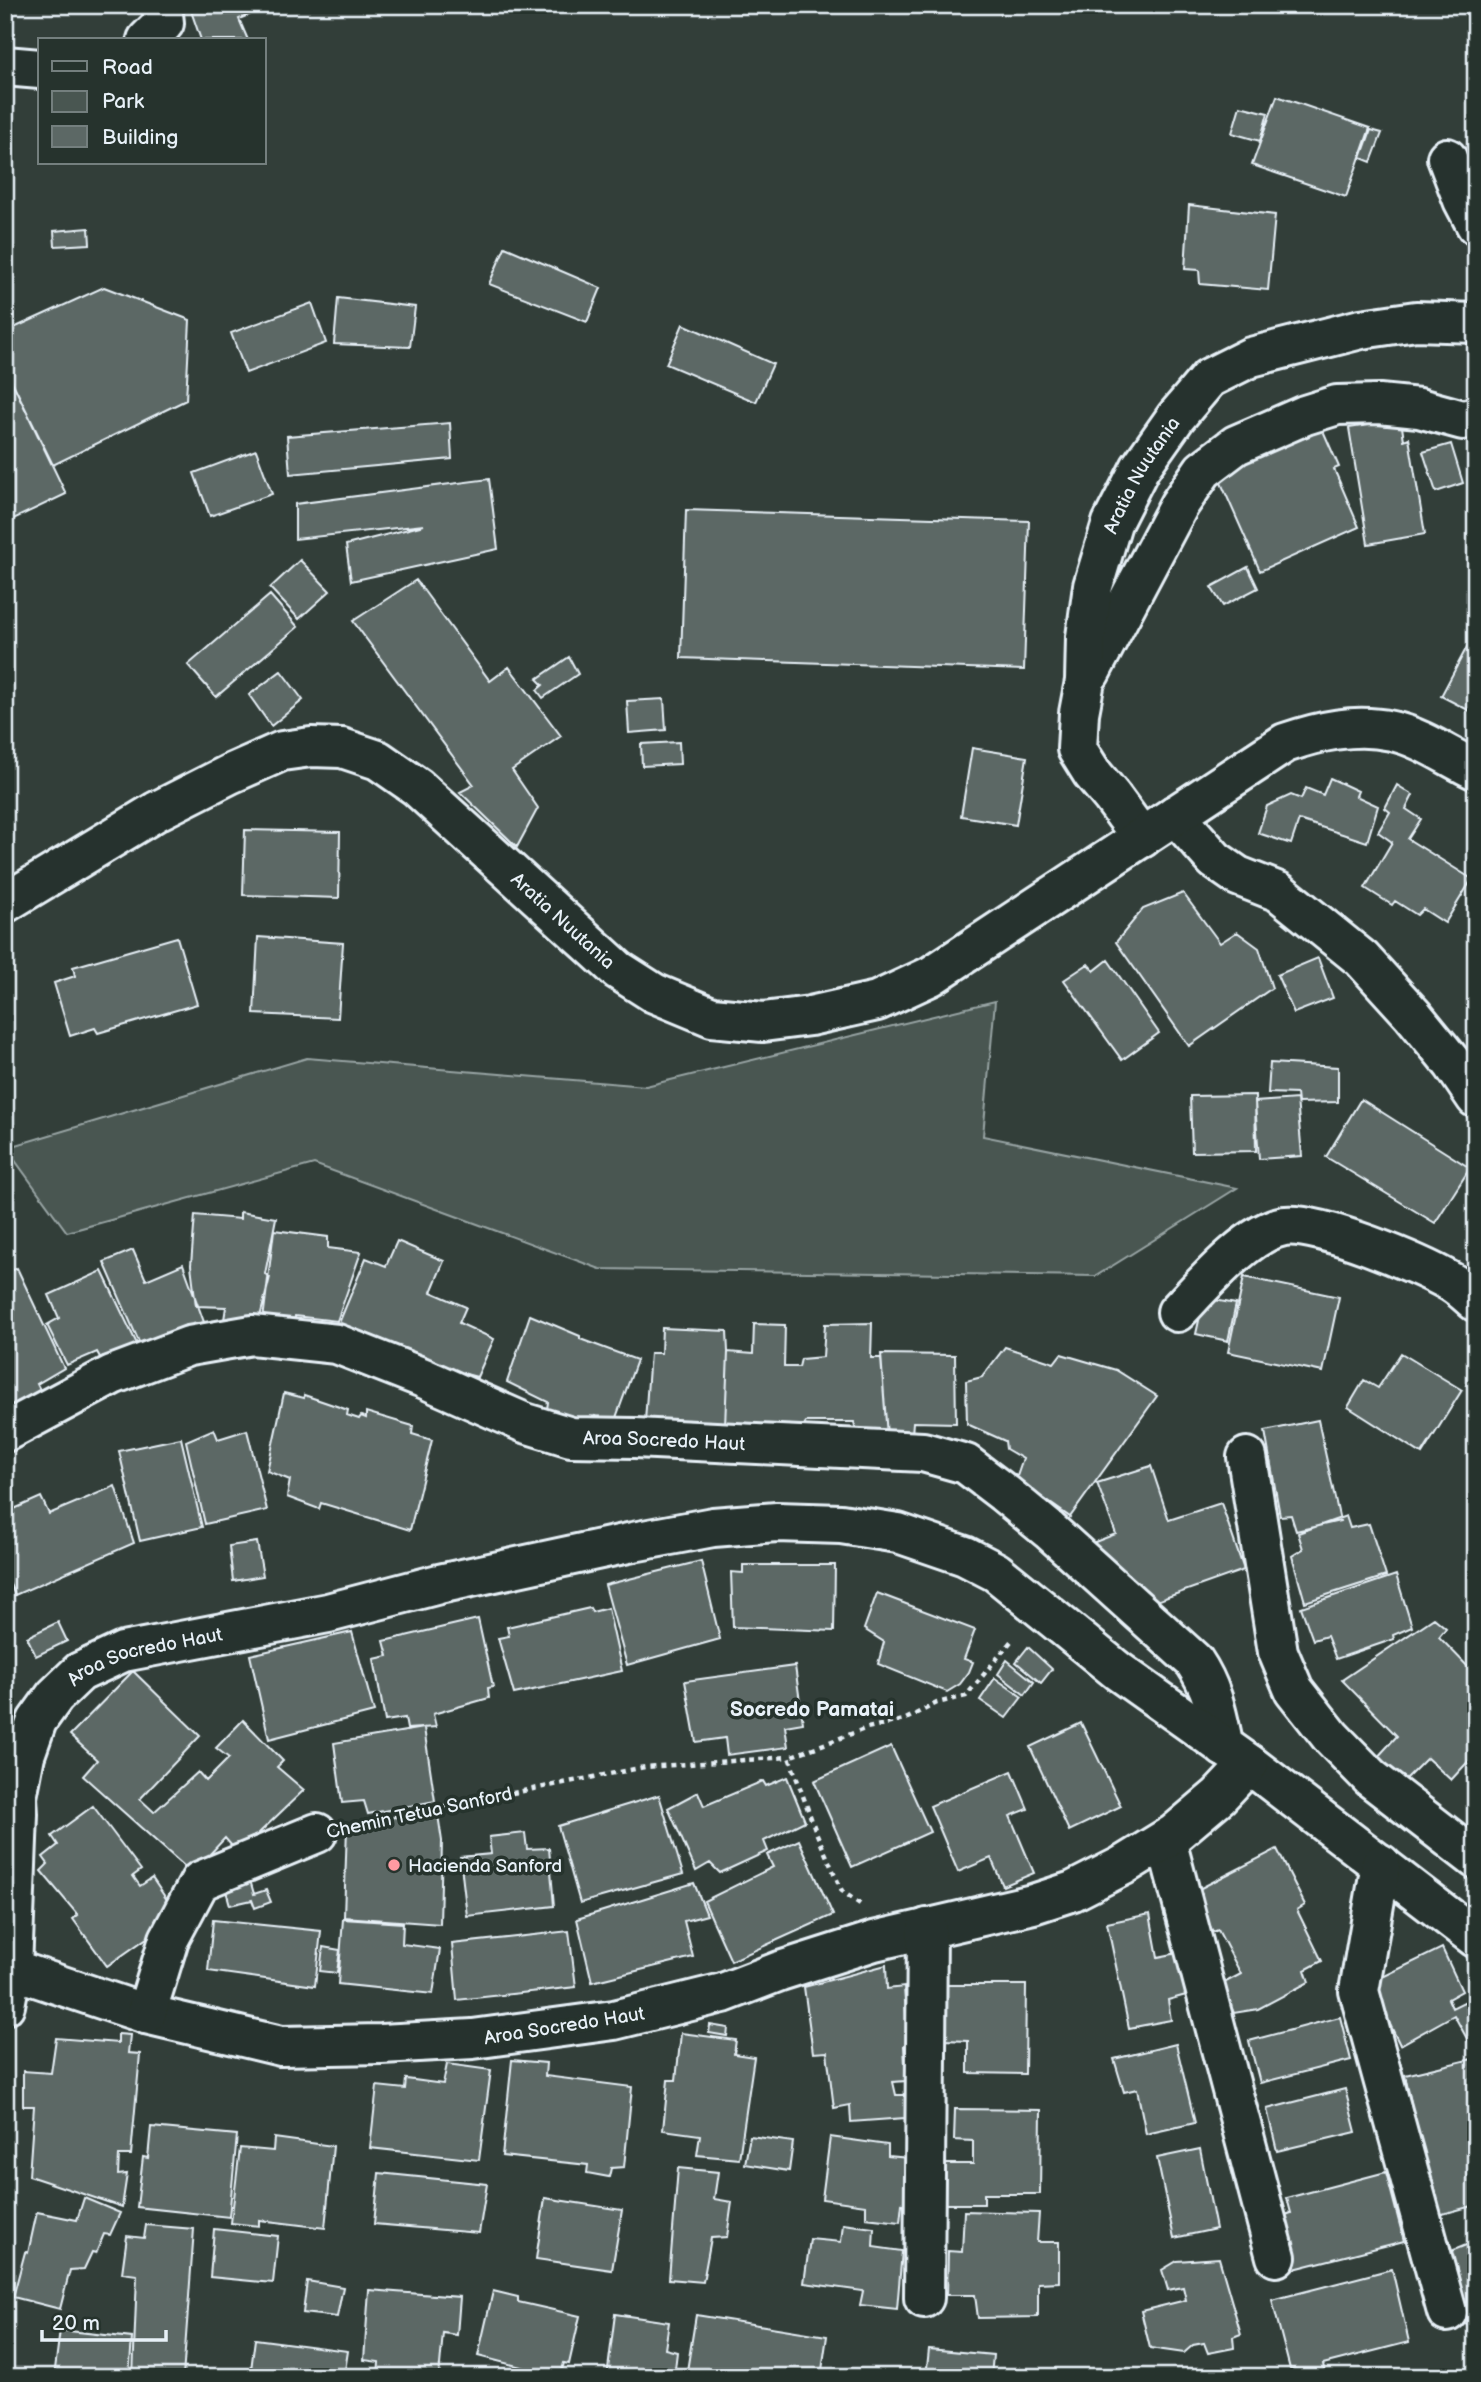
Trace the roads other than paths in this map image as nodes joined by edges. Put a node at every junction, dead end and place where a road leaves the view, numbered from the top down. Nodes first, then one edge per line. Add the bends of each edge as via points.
1 (162, 5) edge
2 (149, 38) edge
3 (5, 66) edge
4 (38, 69) edge
5 (1447, 158) dead end
6 (1476, 225) edge
7 (1476, 323) edge
8 (1476, 417) edge
9 (1086, 681) junction
10 (1476, 770) edge
11 (1175, 815) junction
12 (1142, 838) junction
13 (5, 903) edge
14 (1476, 1098) edge
15 (1476, 1302) edge
16 (1177, 1312) dead end
17 (5, 1432) edge
18 (1247, 1457) dead end
19 (1237, 1755) junction
20 (11, 1797) edge
21 (317, 1833) road end
22 (1166, 1840) junction
23 (1476, 1859) edge
24 (1381, 1864) junction
25 (916, 1931) junction
26 (1476, 1938) edge
27 (9, 1987) edge
28 (146, 2014) junction
29 (1276, 2257) dead end
30 (924, 2298) dead end
31 (1447, 2312) dead end

1 - 2 street via 164,23
3 - 4 street
5 - 6 street
7 - 9 street, Aratia Nuutania via 1416,321 1361,329 1251,357 1209,378 1140,468 1112,523 1093,586
8 - 9 street via 1463,420 1419,408 1379,404 1337,405 1236,445 1203,470 1179,505
9 - 12 street, Aratia Nuutania via 1077,749
10 - 11 street, Aratia Nuutania via 1393,731 1356,727 1313,733 1285,743
11 - 12 street, Aratia Nuutania
11 - 14 street via 1215,860 1238,876 1279,892 1362,959 1413,1014
12 - 13 street, Aratia Nuutania via 931,976 877,1001 763,1022 712,1017 654,993 618,970 417,787 378,760 342,748 282,751 230,774 157,811
15 - 16 street via 1452,1283 1395,1256 1313,1229 1285,1226 1257,1237
17 - 19 street, Aroa Socredo Haut via 111,1374 189,1346 252,1335 337,1345 525,1423 571,1437 923,1452 966,1464 1004,1493 1194,1661
18 - 23 street via 1278,1652 1294,1690 1371,1778
19 - 20 street, Aroa Socredo Haut via 1118,1671 996,1572 898,1533 841,1524 777,1522 713,1527 633,1542 328,1613 123,1652 80,1672 55,1696 37,1721
19 - 22 street, Aroa Socredo Haut via 1219,1796
19 - 24 street
20 - 27 street, Aroa Socredo Haut via 18,1814
21 - 28 street, Chemin Tetua Sanford via 200,1881 169,1939
22 - 25 street, Aroa Socredo Haut via 1073,1891
22 - 29 street
24 - 26 street
24 - 31 street via 1359,1992
25 - 28 street, Aroa Socredo Haut via 838,1951 723,1993 636,2015 485,2037 281,2046
25 - 30 street
27 - 28 street, Aroa Socredo Haut

